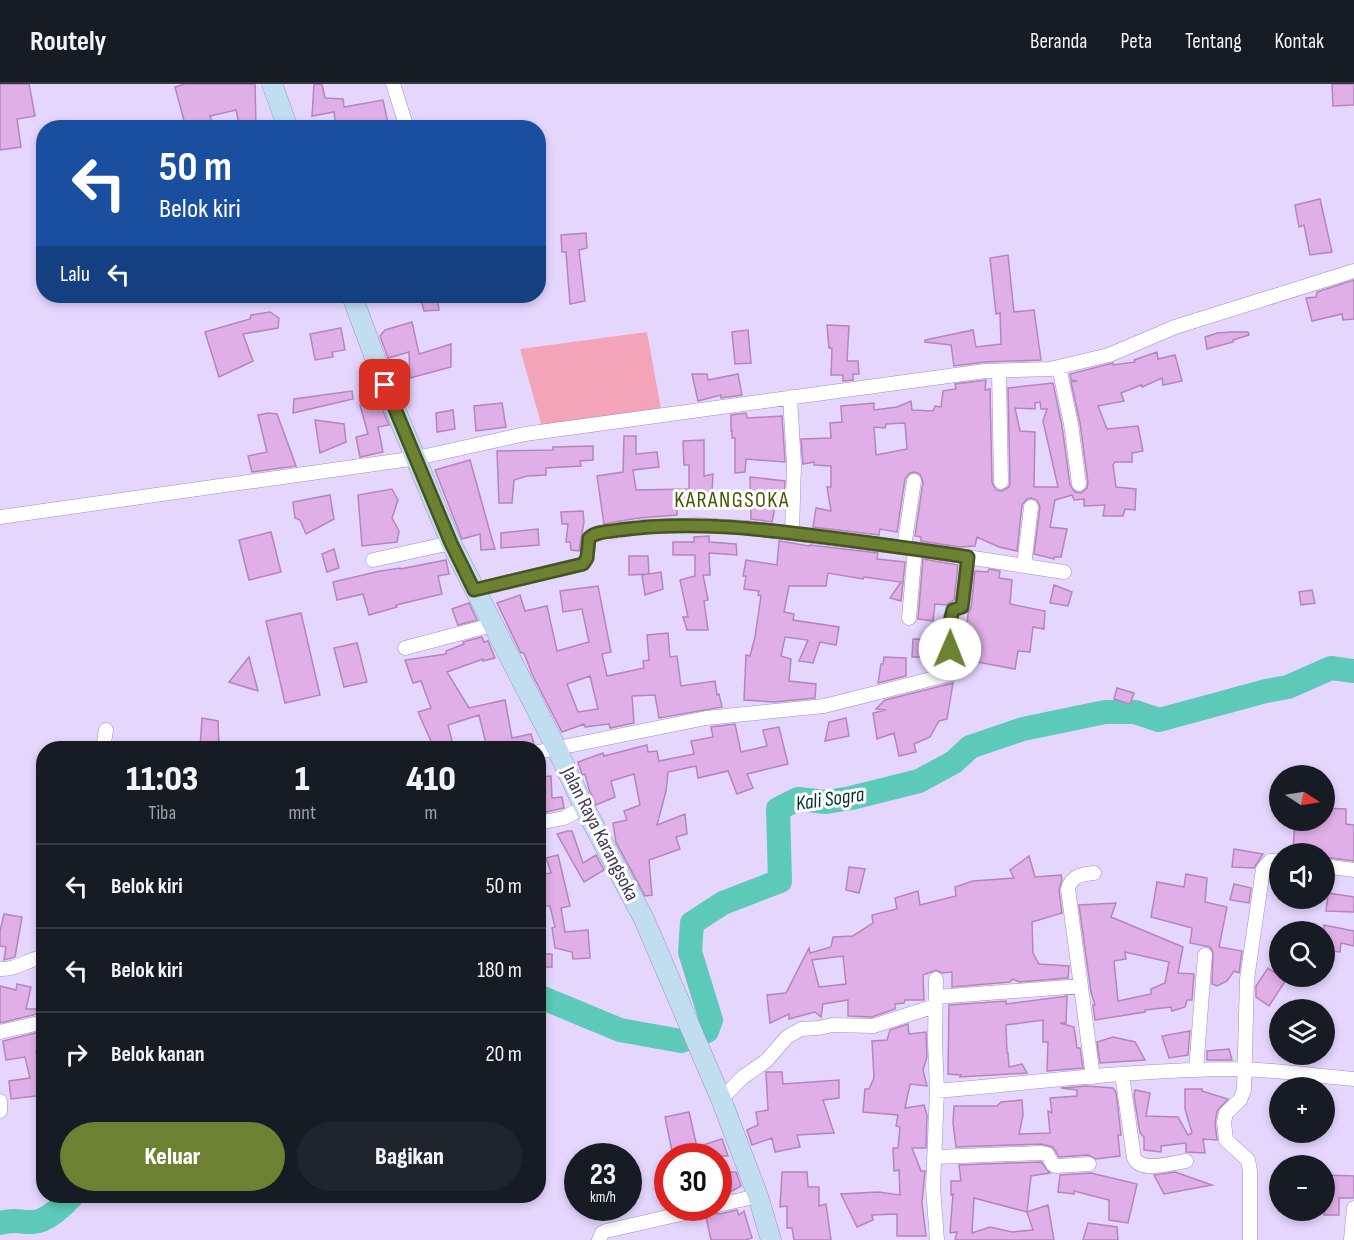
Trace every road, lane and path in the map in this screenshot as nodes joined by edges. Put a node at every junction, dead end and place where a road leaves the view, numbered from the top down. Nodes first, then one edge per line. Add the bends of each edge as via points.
1 (272, 84) edge
2 (393, 84) edge
3 (285, 120) edge
4 (404, 120) edge
5 (1354, 271) edge
6 (355, 303) edge
7 (1059, 367) junction
8 (999, 371) junction
9 (790, 397) junction
10 (417, 458) junction
11 (914, 481) dead end
12 (1001, 482) dead end
13 (1079, 484) dead end
14 (1031, 507) dead end
15 (0, 517) edge
16 (792, 533) junction
17 (451, 543) junction
18 (909, 548) junction
19 (968, 557) junction
20 (373, 560) dead end
21 (1024, 566) junction
22 (1064, 572) dead end
23 (474, 590) junction
24 (909, 618) dead end
25 (492, 625) junction
26 (405, 648) dead end
27 (950, 649) dead end
28 (952, 672) dead end
29 (106, 730) dead end
30 (104, 741) edge
31 (544, 741) edge
32 (548, 751) edge
33 (584, 807) junction
34 (546, 821) edge
35 (1269, 862) edge
36 (1335, 868) edge
37 (1354, 870) edge
38 (1094, 873) dead end
39 (1205, 955) dead end
40 (36, 958) edge
41 (0, 969) edge
42 (936, 979) dead end
43 (1081, 986) junction
44 (935, 1001) junction
45 (36, 1024) edge
46 (0, 1032) edge
47 (1243, 1069) junction
48 (1196, 1070) junction
49 (1122, 1074) junction
50 (1094, 1077) junction
51 (1354, 1079) edge
52 (938, 1091) junction
53 (721, 1099) junction
54 (0, 1101) edge
55 (0, 1111) edge
56 (935, 1156) junction
57 (1186, 1161) dead end
58 (1089, 1164) dead end
59 (758, 1196) junction
60 (732, 1202) edge
61 (1354, 1208) edge
62 (654, 1220) edge
63 (599, 1240) edge
64 (771, 1240) edge
65 (937, 1240) edge
66 (1250, 1240) edge
67 (1351, 1240) edge

1 - 3 main road
2 - 4 street
5 - 7 street via 1175,327 1109,355
6 - 10 main road, Jalan Raya Karangsoka
7 - 8 street
7 - 13 street
8 - 9 street
8 - 12 street
9 - 10 street via 525,434
9 - 16 street
10 - 15 street
10 - 17 main road, Jalan Raya Karangsoka
11 - 18 street
14 - 21 street
16 - 18 street
16 - 23 street via 699,525 639,527 595,534 589,538 583,564
17 - 20 street
17 - 23 main road, Jalan Raya Karangsoka
18 - 19 street
18 - 24 street
19 - 21 street
19 - 27 street via 962,607 950,616
21 - 22 street
23 - 25 main road, Jalan Raya Karangsoka
25 - 26 street
25 - 31 main road, Jalan Raya Karangsoka
28 - 32 street via 824,706 706,718
29 - 30 street
32 - 33 main road, Jalan Raya Karangsoka
33 - 34 street via 564,818
33 - 53 main road, Jalan Raya Karangsoka via 644,919
35 - 47 street via 1260,885 1247,979
36 - 37 street
38 - 43 street via 1074,878 1068,889
39 - 48 street
40 - 41 street via 11,970
42 - 44 street
43 - 44 street
43 - 50 street
44 - 52 street
44 - 53 street via 873,1026 801,1029 787,1037 766,1061
45 - 46 street
47 - 48 street
47 - 51 street
47 - 66 street via 1244,1090 1240,1100 1226,1113 1224,1122 1226,1140 1248,1160
48 - 49 street
49 - 50 street
49 - 57 street via 1136,1162 1143,1166
50 - 52 street
52 - 56 street
53 - 59 main road, Jalan Raya Karangsoka
54 - 55 street
56 - 58 street via 1040,1153 1047,1154 1057,1166
56 - 65 street
59 - 60 street
59 - 64 main road, Jalan Raya Karangsoka
61 - 67 street
62 - 63 street via 606,1231

